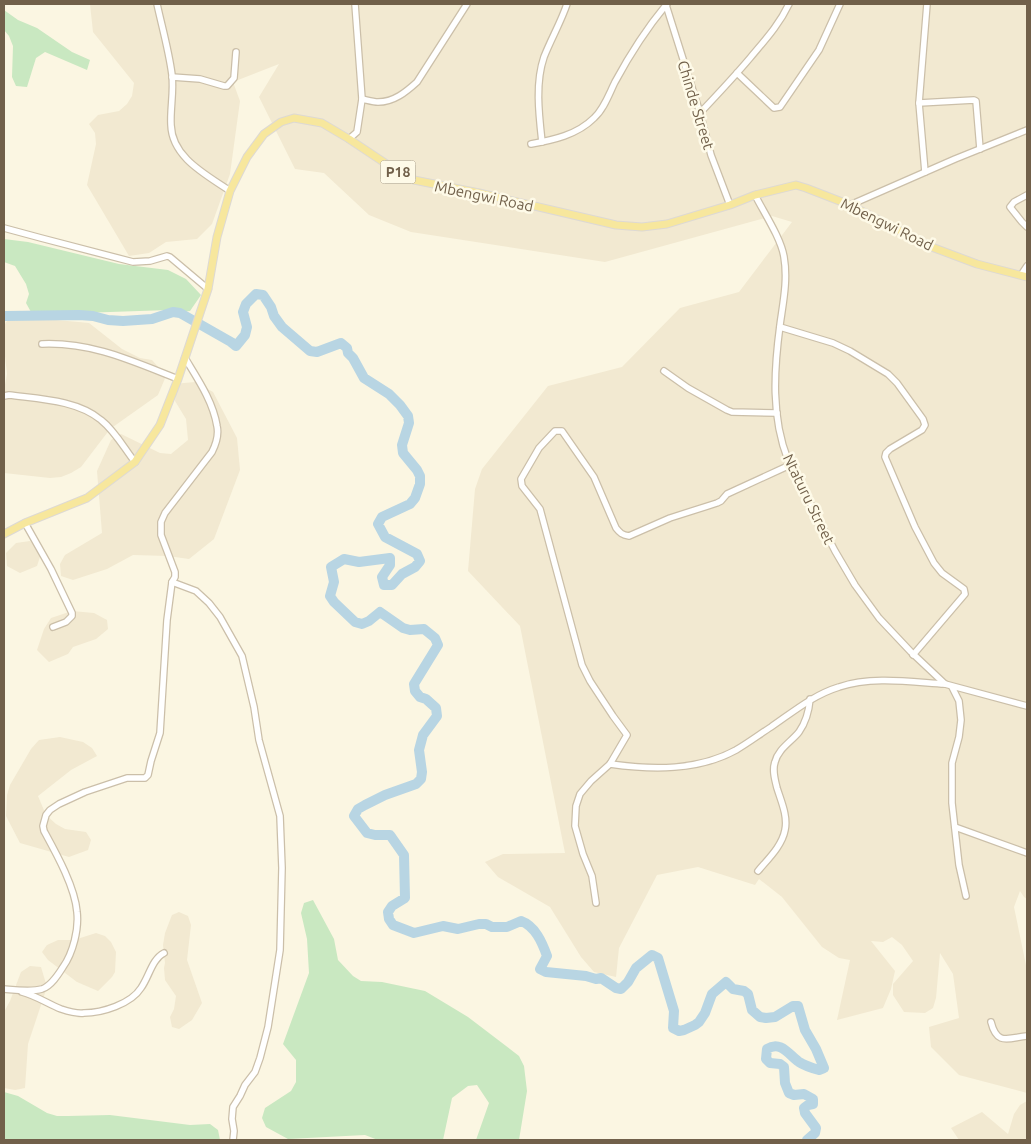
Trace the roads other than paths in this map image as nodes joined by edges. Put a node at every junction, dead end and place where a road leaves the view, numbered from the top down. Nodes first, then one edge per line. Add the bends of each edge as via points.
1 (157, 4) edge
2 (355, 4) edge
3 (467, 4) edge
4 (567, 4) edge
5 (666, 4) edge
6 (789, 4) edge
7 (840, 4) edge
8 (927, 4) edge
9 (236, 52) dead end
10 (737, 73) junction
11 (172, 77) junction
12 (362, 99) junction
13 (920, 103) junction
14 (700, 113) junction
15 (1027, 130) edge
16 (349, 139) junction
17 (542, 142) junction
18 (531, 144) dead end
19 (980, 149) junction
20 (925, 172) junction
21 (230, 191) junction
22 (755, 195) junction
23 (1027, 195) edge
24 (730, 205) junction
25 (850, 205) junction
26 (1027, 227) edge
27 (4, 228) edge
28 (1027, 266) edge
29 (1024, 276) edge
30 (208, 289) junction
31 (780, 327) junction
32 (42, 344) dead end
33 (185, 358) junction
34 (664, 371) dead end
35 (178, 379) junction
36 (4, 396) edge
37 (777, 413) junction
38 (135, 462) junction
39 (790, 465) junction
40 (26, 523) junction
41 (4, 534) edge
42 (172, 582) junction
43 (53, 627) dead end
44 (913, 655) junction
45 (945, 684) junction
46 (952, 687) junction
47 (810, 699) junction
48 (1027, 706) edge
49 (610, 764) junction
50 (955, 827) junction
51 (1027, 853) edge
52 (758, 871) dead end
53 (966, 896) dead end
54 (596, 903) dead end
55 (164, 953) dead end
56 (4, 989) edge
57 (11, 990) junction
58 (991, 1022) dead end
59 (1027, 1036) edge
60 (234, 1140) edge

1 - 11 street
2 - 12 street
3 - 12 street via 418,82 407,92 378,102
4 - 17 street via 540,73 538,114
5 - 14 street, Chinde Street
5 - 17 street via 595,117 573,133
6 - 10 street via 781,20
7 - 10 street via 819,50 780,108 774,108
8 - 13 street
9 - 11 street via 234,78 227,86
10 - 14 street
11 - 21 street via 171,127 176,143 184,157
12 - 16 street via 357,132
13 - 19 street via 976,101
13 - 20 street
14 - 24 street, Chinde Street
15 - 19 street
16 - 21 main road, Mbengwi Road / P18 via 322,123 294,118 281,122 264,134 246,157
16 - 24 main road, Mbengwi Road / P18 via 414,180 616,225 642,227 667,224
17 - 18 street
19 - 20 street
20 - 25 street
21 - 30 main road, Mbengwi Road / P18 via 217,237
22 - 24 main road, Mbengwi Road / P18
22 - 25 main road, Mbengwi Road / P18 via 796,185
22 - 31 street, Ntaturu Street via 784,257 785,289
23 - 26 street via 1010,207
25 - 29 main road, Mbengwi Road / P18 via 929,246 977,264
27 - 30 street via 133,262 167,256
28 - 29 street
30 - 33 main road, Mbengwi Road / P18
31 - 37 street, Ntaturu Street via 774,388
31 - 44 street via 833,343 888,374 925,425 890,449 885,457 934,563 964,589 965,594
32 - 35 street via 107,352
33 - 35 main road, Mbengwi Road / P18
33 - 42 street via 218,426 212,452 160,522 175,577
34 - 37 street via 732,412
35 - 38 main road, Mbengwi Road / P18 via 160,424
36 - 38 street via 56,401 86,410 110,429
37 - 39 street, Ntaturu Street
38 - 40 main road, Mbengwi Road / P18 via 87,498
39 - 44 street, Ntaturu Street via 855,585 879,618
39 - 49 street via 727,494 717,503 624,536 616,528 594,477 563,432 555,431 531,460 521,482 540,509 582,666 627,735
40 - 41 main road, Mbengwi Road / P18
40 - 43 street via 72,613 70,619
42 - 57 street via 160,733 148,775 145,778 127,778 85,792 59,804 46,815 44,830 73,894 78,923 69,959 46,987
42 - 60 street via 196,591 209,602 242,656 259,740 280,816 280,950 260,1058 233,1107
44 - 45 street, Ntaturu Street
45 - 46 street, Ntaturu Street
45 - 47 street via 869,681 840,686
46 - 48 street, Ntaturu Street
46 - 50 street via 959,701 960,720 960,737 952,763
47 - 49 street via 736,750 712,760 657,768
47 - 52 street via 806,720 799,732 775,759 775,781 786,829 777,848
49 - 54 street via 580,794 576,806 575,826 592,876
50 - 51 street
50 - 53 street
55 - 57 street via 158,957 141,989 127,1001 109,1009 83,1014
56 - 57 street
58 - 59 street via 997,1037 1005,1040

